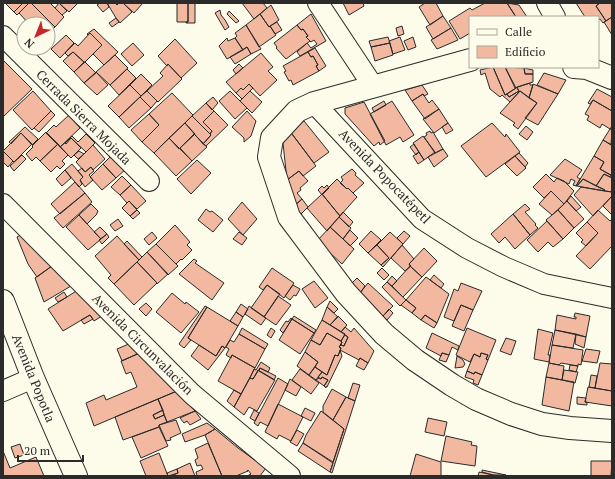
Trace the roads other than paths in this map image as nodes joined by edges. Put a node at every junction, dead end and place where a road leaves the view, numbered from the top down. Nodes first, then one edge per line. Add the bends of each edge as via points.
1 (318, 3) edge
2 (547, 3) edge
3 (554, 16) edge
4 (3, 36) edge
5 (469, 60) edge
6 (582, 68) edge
7 (612, 78) edge
8 (373, 86) junction
9 (314, 102) junction
10 (149, 181) dead end
11 (3, 204) edge
12 (612, 298) edge
13 (3, 301) edge
14 (34, 378) junction
15 (3, 390) edge
16 (612, 431) edge
17 (76, 476) edge
18 (290, 476) edge

1 - 8 street
2 - 3 street
4 - 10 street, Cerrada Sierra Mojada
5 - 8 street
6 - 7 street
8 - 9 street
9 - 12 street, Avenida Popocatépetl via 422,218 467,248 544,284
9 - 16 street via 297,111 272,138 269,157 289,217 346,294 384,334 452,385 476,399 542,424
11 - 18 street, Avenida Circunvalación via 192,394
13 - 14 street, Avenida Popotla
14 - 15 street
14 - 17 street, Avenida Popotla

